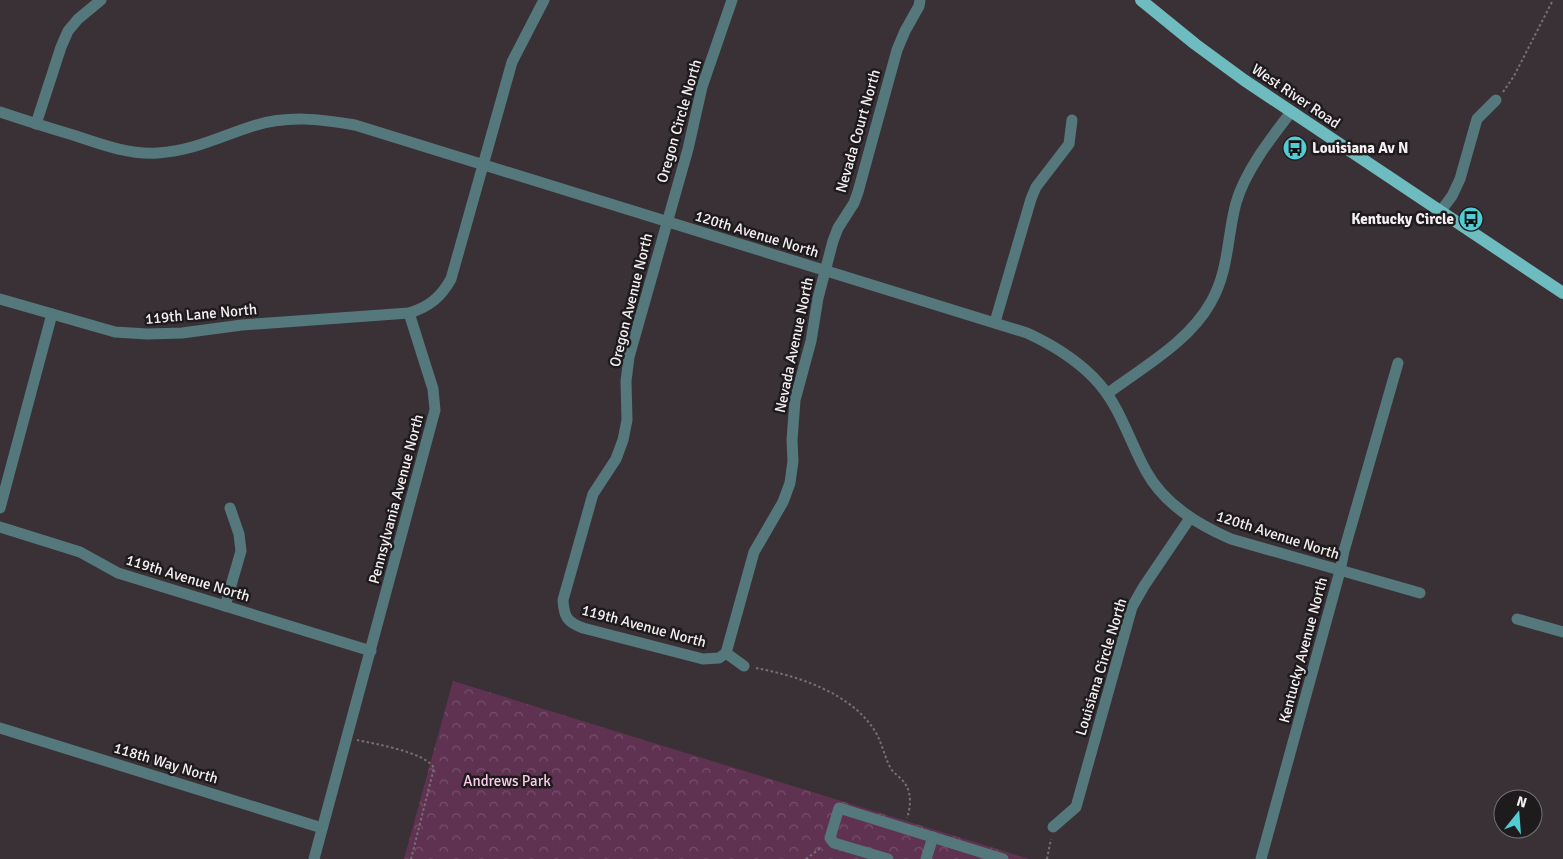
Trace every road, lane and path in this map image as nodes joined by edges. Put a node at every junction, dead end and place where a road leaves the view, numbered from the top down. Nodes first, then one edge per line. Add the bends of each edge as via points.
1 (101, 0) edge
2 (544, 0) edge
3 (732, 0) edge
4 (920, 0) edge
5 (1141, 0) edge
6 (1553, 0) edge
7 (1496, 100) joint
8 (0, 112) edge
9 (1291, 112) junction
10 (1072, 120) dead end
11 (36, 124) junction
12 (483, 166) junction
13 (1440, 212) junction
14 (666, 222) junction
15 (825, 270) junction
16 (1563, 294) edge
17 (0, 299) edge
18 (408, 313) junction
19 (52, 314) junction
20 (994, 322) junction
21 (1398, 363) dead end
22 (1107, 394) junction
23 (0, 508) edge
24 (230, 508) dead end
25 (1190, 518) junction
26 (0, 527) edge
27 (1340, 571) junction
28 (1420, 592) dead end
29 (225, 606) junction
30 (564, 613) joint
31 (1517, 619) dead end
32 (1563, 632) edge
33 (371, 651) junction
34 (726, 653) junction
35 (744, 666) joint
36 (0, 728) edge
37 (348, 737) junction
38 (1053, 827) joint
39 (322, 828) junction
40 (903, 828) junction
41 (933, 837) junction
42 (831, 840) junction
43 (314, 859) edge
44 (411, 859) edge
45 (806, 859) edge
46 (888, 859) edge
47 (926, 859) edge
48 (1003, 859) edge
49 (1047, 859) edge
50 (1261, 859) edge

1 - 11 street via 68,31
2 - 12 street via 512,62
3 - 14 street, Oregon Circle North via 702,87
4 - 15 street, Nevada Court North via 897,50 858,192 832,241
5 - 9 main road, West River Road via 1194,44
6 - 7 path via 1514,76
7 - 13 street via 1477,119 1460,179
8 - 11 street, 120th Avenue North
9 - 13 main road, West River Road
9 - 22 street via 1260,156 1237,201 1226,261 1211,302 1188,333
10 - 20 street via 1069,144 1031,198
11 - 12 street, 120th Avenue North via 131,152 157,153 207,144 254,125 278,120 329,120 355,125
12 - 14 street, 120th Avenue North
12 - 18 street via 451,279 429,305
13 - 16 main road, West River Road
14 - 15 street, 120th Avenue North
14 - 30 street, Oregon Avenue North via 629,357 627,420 623,440 616,459 593,494 563,600
15 - 20 street, 120th Avenue North
15 - 34 street, Nevada Avenue North via 795,400 790,483 783,502 754,552
17 - 19 street, 119th Lane North
18 - 19 street, 119th Lane North via 147,334 115,332
18 - 33 street, Pennsylvania Avenue North via 433,389 435,410
19 - 23 street
20 - 22 street, 120th Avenue North via 1049,343 1087,371
21 - 27 street, Kentucky Avenue North
22 - 25 street, 120th Avenue North via 1146,471
24 - 29 street via 239,534 240,551
25 - 27 street, 120th Avenue North via 1231,539
25 - 38 street, Louisiana Circle North via 1132,607 1076,807
26 - 29 street, 119th Avenue North via 80,552 118,573
27 - 28 street, 120th Avenue North
27 - 50 street, Kentucky Avenue North
29 - 33 street, 119th Avenue North
30 - 34 street, 119th Avenue North via 568,620 583,628 703,660 719,658
31 - 32 street
33 - 37 street, Pennsylvania Avenue North
34 - 35 street, 119th Avenue North
35 - 40 path via 828,690 850,703 866,719 882,743 890,767 909,791 908,813
36 - 39 street, 118th Way North
37 - 39 street, Pennsylvania Avenue North
37 - 44 path via 419,756 434,768
38 - 49 path
39 - 43 street, Pennsylvania Avenue North
40 - 41 street
40 - 42 street via 839,808
41 - 47 street
41 - 48 street
42 - 45 path
42 - 46 street

